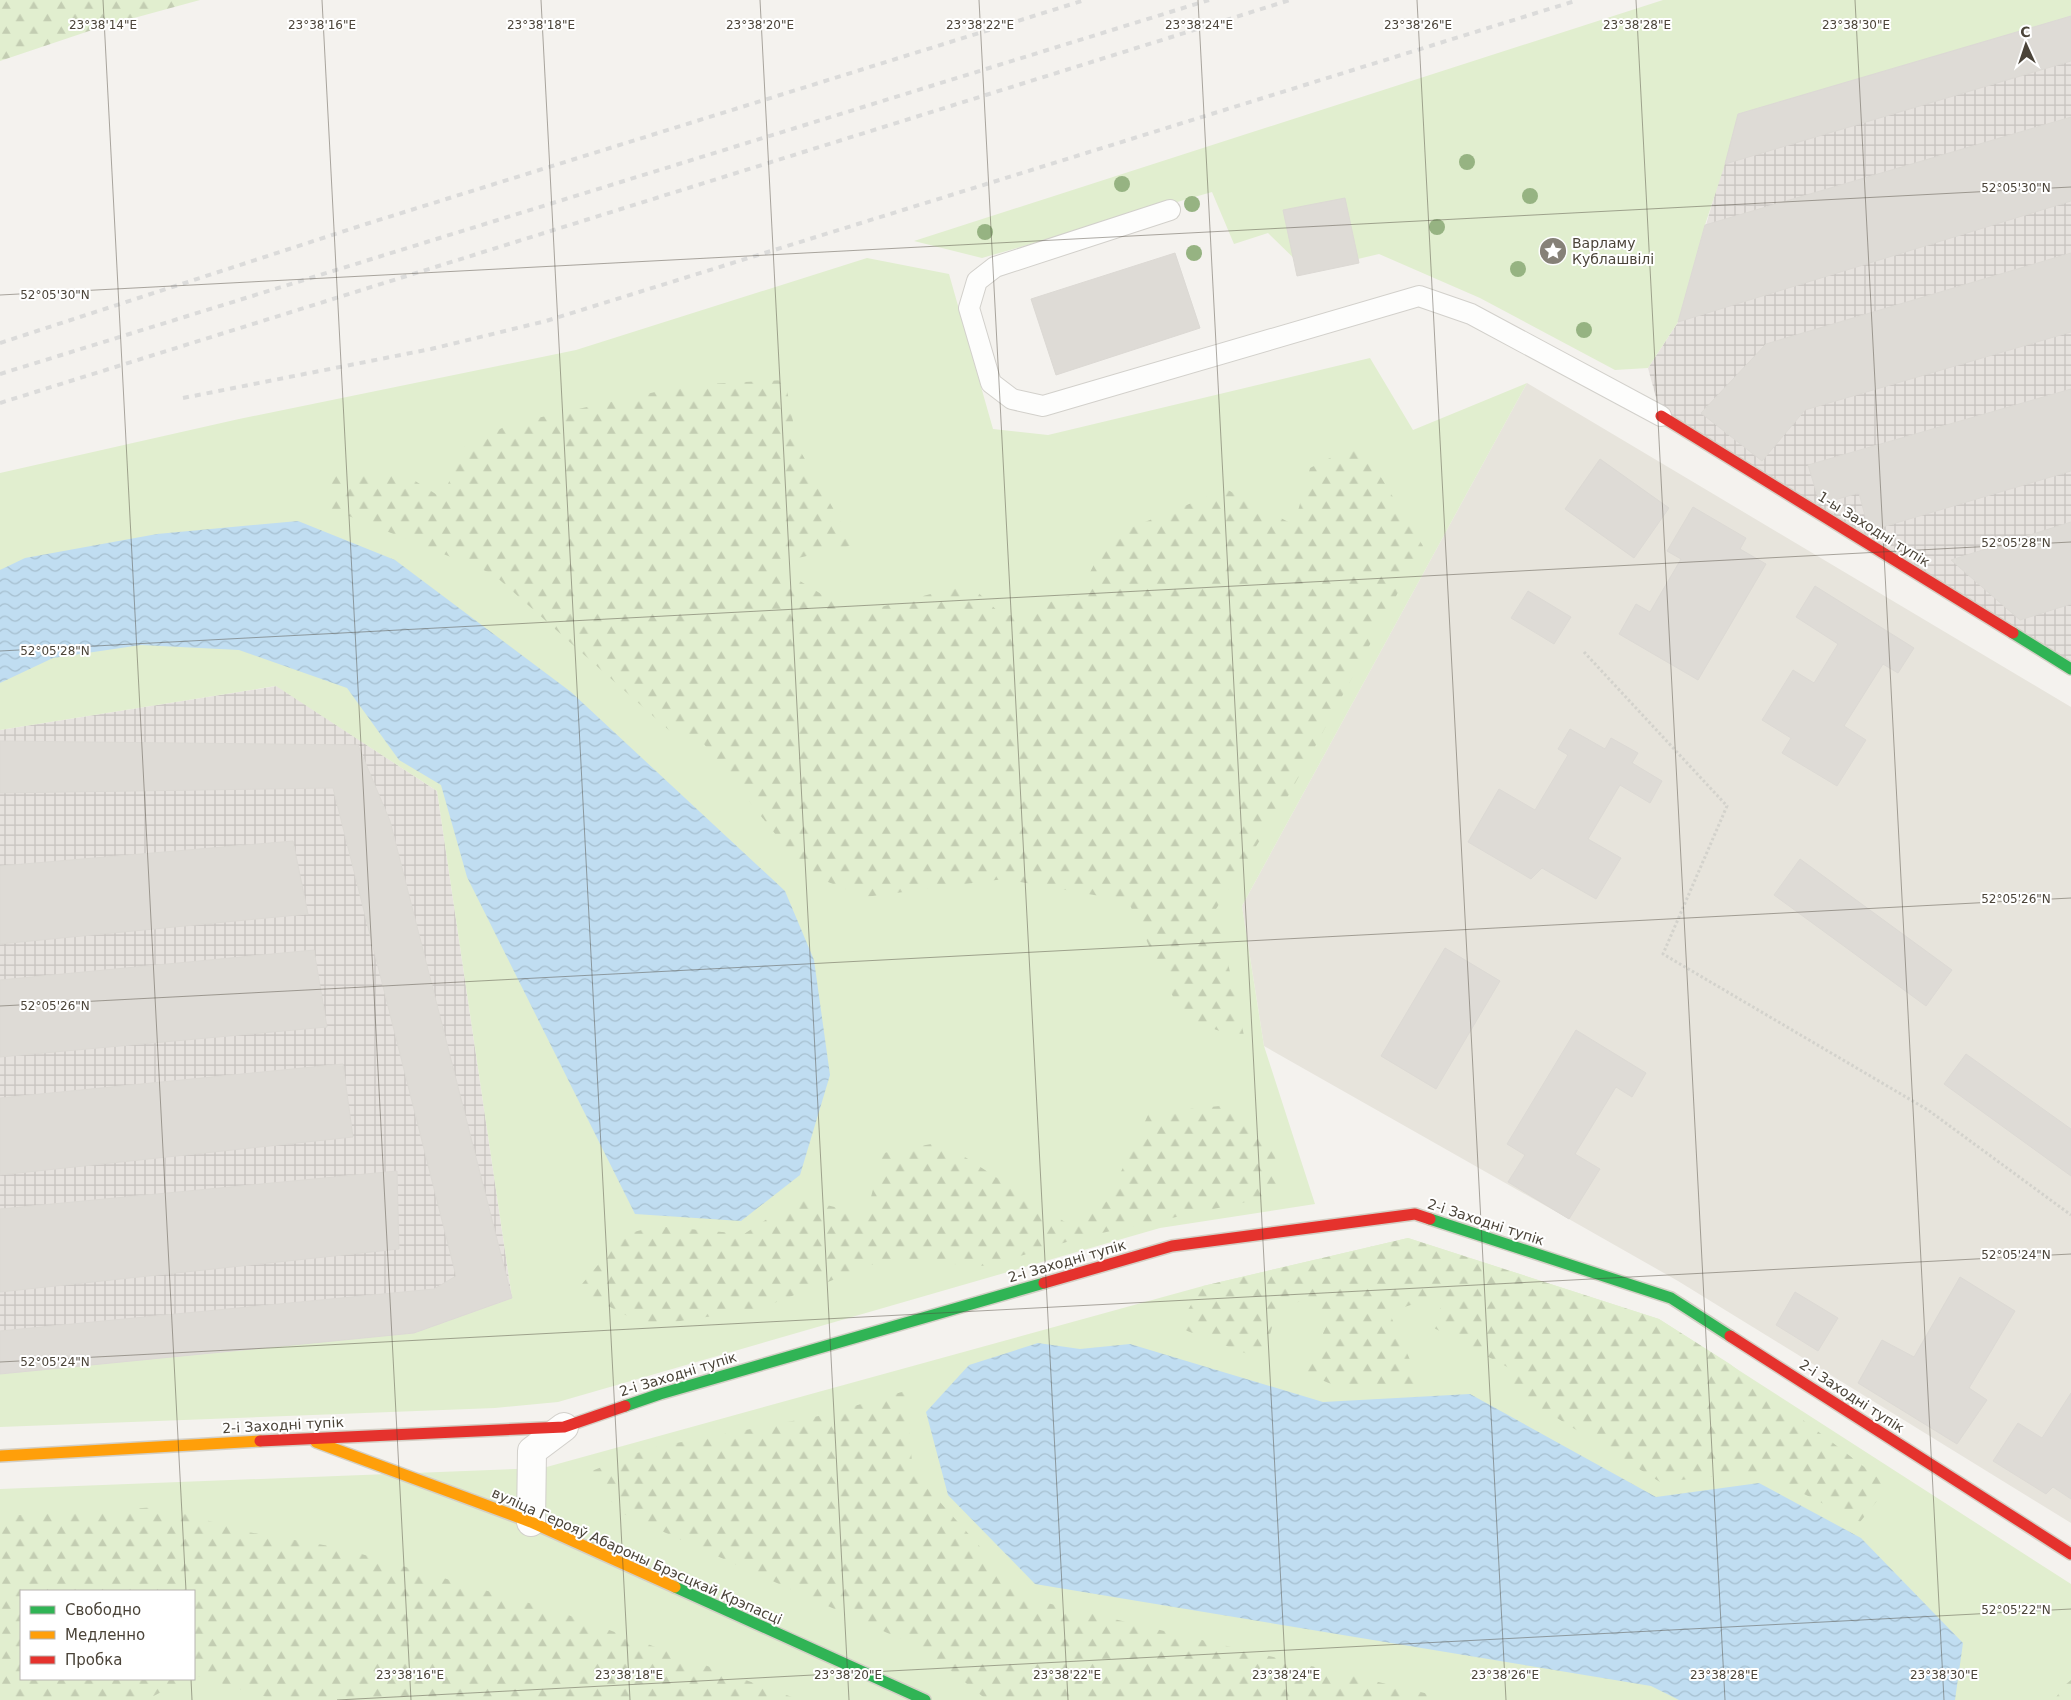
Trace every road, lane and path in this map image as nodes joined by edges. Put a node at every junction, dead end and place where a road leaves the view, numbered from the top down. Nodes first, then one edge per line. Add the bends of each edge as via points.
1 (1170, 210) dead end
2 (1660, 416) joint
3 (1584, 652) dead end
4 (2071, 668) edge
5 (2071, 1215) edge
6 (564, 1427) junction
7 (306, 1438) junction
8 (0, 1456) edge
9 (530, 1522) junction
10 (2071, 1554) edge
11 (925, 1700) edge

1 - 2 lane via 995,266 977,281 969,308 991,383 1012,399 1043,406 1419,296 1471,314
2 - 4 street, 1-ы Заходні тупік
3 - 5 path via 1727,806 1663,954 1928,1110
6 - 7 street, 2-і Заходні тупік
6 - 9 street via 532,1451
6 - 10 street, 2-і Заходні тупік via 660,1394 1172,1246 1415,1214 1671,1298
7 - 8 street, 2-і Заходні тупік
7 - 9 street, вуліца Герояў Абароны Брэсцкай Крэпасці
9 - 11 street, вуліца Герояў Абароны Брэсцкай Крэпасці

